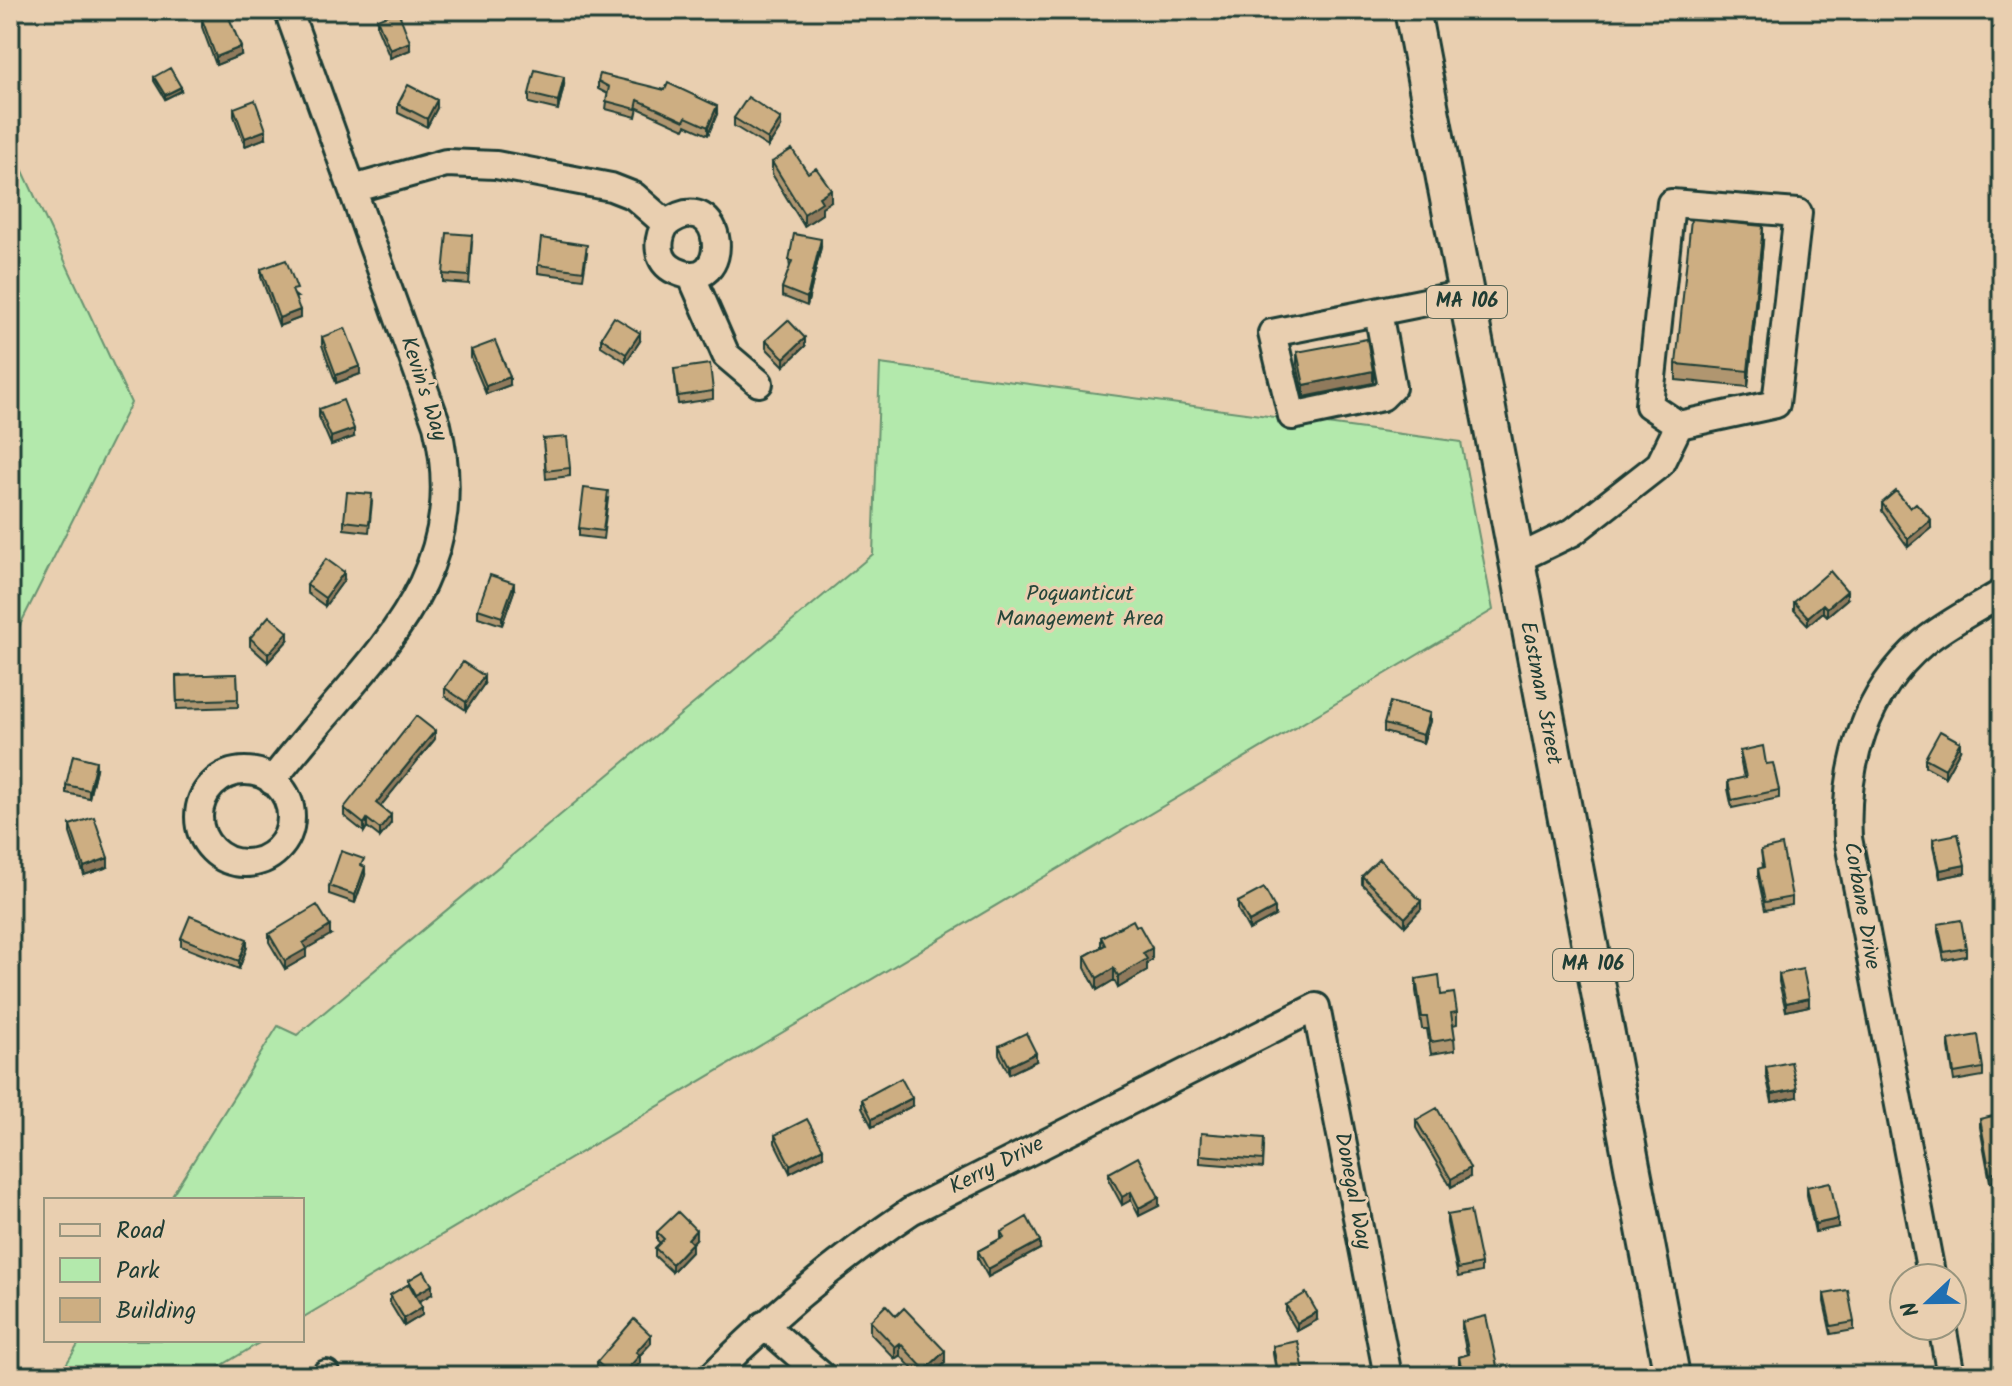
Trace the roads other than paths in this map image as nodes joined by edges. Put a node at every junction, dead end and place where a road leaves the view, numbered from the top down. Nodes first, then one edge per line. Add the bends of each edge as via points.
1 (289, 10) edge
2 (1412, 10) edge
3 (353, 189) junction
4 (666, 224) junction
5 (691, 275) junction
6 (1465, 294) junction
7 (1378, 312) junction
8 (759, 383) dead end
9 (1679, 425) junction
10 (1515, 560) junction
11 (2002, 593) edge
12 (272, 781) dead end
13 (1316, 1007) joint
14 (1929, 1262) edge
15 (764, 1325) junction
16 (1945, 1342) edge
17 (712, 1376) edge
18 (822, 1376) edge
19 (1388, 1376) edge
20 (1672, 1376) edge
21 (1951, 1376) edge

1 - 3 street, Kevin's Way
2 - 6 main road, Eastman Street / MA 106
3 - 4 street via 446,163 496,165 611,187 634,196
3 - 12 street, Kevin's Way via 437,425 447,492 444,523 420,595
4 - 5 street via 658,242 664,262
4 - 5 street via 694,215 716,232 714,259
5 - 8 street via 726,355
6 - 7 street
6 - 10 main road, Eastman Street / MA 106
7 - 7 street via 1272,333 1292,416 1382,397 1392,387
9 - 9 street via 1776,404 1798,213 1671,203 1649,405
9 - 10 street via 1660,464 1573,532
10 - 20 main road, Eastman Street / MA 106
11 - 14 street, Corbane Drive via 1945,627 1906,661 1863,728 1848,783 1850,850
13 - 15 street, Kerry Drive via 911,1211 857,1247
13 - 19 street, Donegal Way
15 - 17 street, Kerry Drive
15 - 18 street
16 - 21 street

